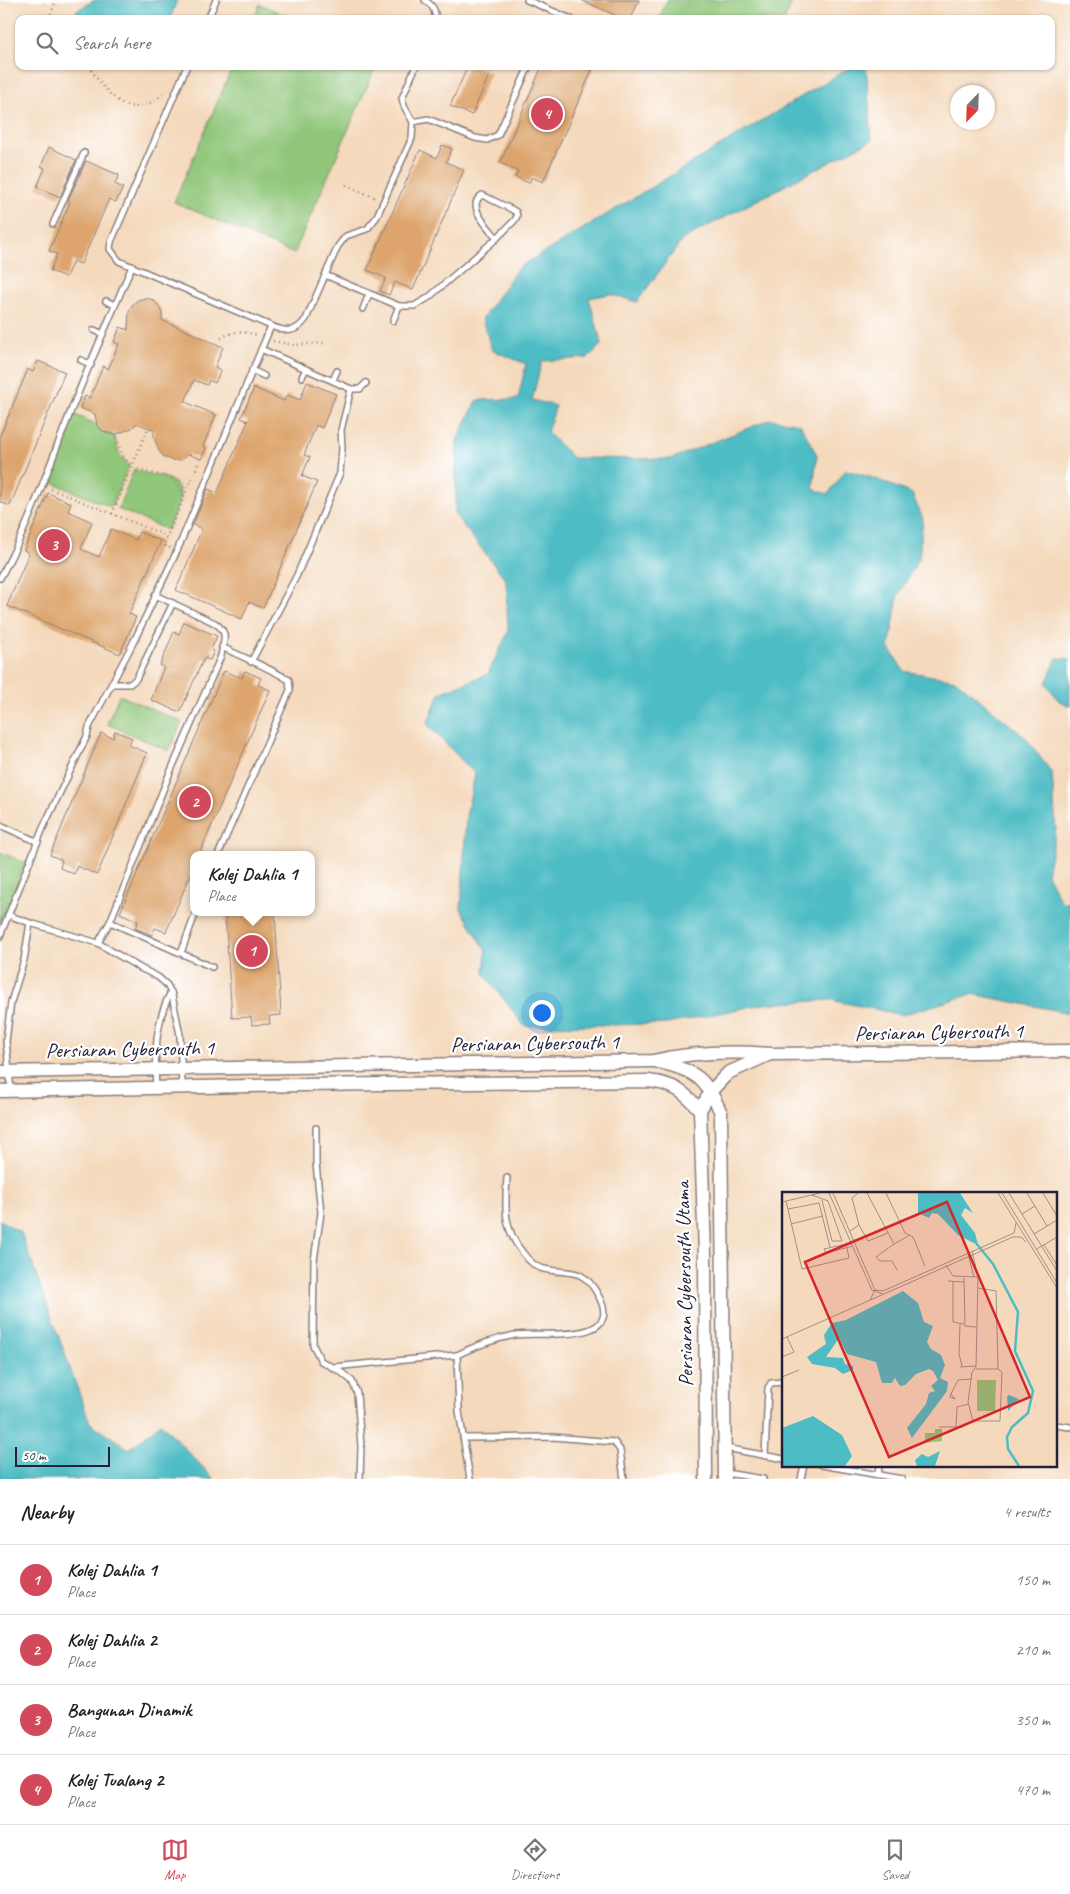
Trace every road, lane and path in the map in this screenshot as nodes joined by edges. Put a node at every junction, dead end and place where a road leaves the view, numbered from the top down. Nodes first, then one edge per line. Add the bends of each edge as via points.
1 (56, 0) edge
2 (216, 0) edge
3 (425, 0) edge
4 (527, 0) edge
5 (554, 11) junction
6 (50, 15) edge
7 (210, 15) edge
8 (435, 15) edge
9 (552, 15) edge
10 (562, 15) edge
11 (91, 70) edge
12 (185, 70) edge
13 (414, 70) edge
14 (527, 70) edge
15 (170, 87) dead end
16 (413, 122) junction
17 (84, 153) dead end
18 (136, 169) dead end
19 (142, 171) junction
20 (346, 185) dead end
21 (384, 201) junction
22 (53, 224) dead end
23 (497, 238) junction
24 (132, 266) junction
25 (325, 275) junction
26 (370, 294) junction
27 (106, 301) dead end
28 (115, 305) junction
29 (399, 306) junction
30 (363, 309) dead end
31 (393, 321) dead end
32 (271, 326) junction
33 (94, 330) dead end
34 (103, 334) junction
35 (261, 349) junction
36 (80, 360) dead end
37 (91, 365) junction
38 (306, 369) junction
39 (252, 370) junction
40 (337, 371) dead end
41 (264, 376) dead end
42 (302, 377) dead end
43 (333, 380) junction
44 (366, 383) dead end
45 (351, 388) junction
46 (148, 428) dead end
47 (117, 437) dead end
48 (199, 462) dead end
49 (132, 466) junction
50 (51, 489) dead end
51 (184, 497) junction
52 (112, 514) junction
53 (167, 536) junction
54 (177, 551) junction
55 (0, 578) edge
56 (155, 595) junction
57 (173, 603) junction
58 (222, 647) junction
59 (251, 662) junction
60 (112, 684) junction
61 (0, 825) edge
62 (38, 842) junction
63 (220, 851) edge
64 (8, 915) junction
65 (195, 916) edge
66 (110, 922) junction
67 (30, 923) junction
68 (0, 936) edge
69 (98, 943) junction
70 (181, 953) junction
71 (212, 967) dead end
72 (171, 992) junction
73 (1070, 1051) edge
74 (770, 1054) junction
75 (653, 1061) junction
76 (182, 1068) junction
77 (155, 1069) junction
78 (4, 1072) edge
79 (182, 1087) junction
80 (156, 1088) junction
81 (5, 1091) edge
82 (711, 1091) junction
83 (700, 1110) junction
84 (316, 1128) dead end
85 (507, 1178) dead end
86 (457, 1355) junction
87 (331, 1367) junction
88 (782, 1382) edge
89 (463, 1438) junction
90 (725, 1448) junction
91 (765, 1456) junction
92 (782, 1459) edge
93 (804, 1466) edge
94 (827, 1466) edge
95 (879, 1466) edge
96 (864, 1473) junction
97 (878, 1475) junction
98 (725, 1476) edge
99 (885, 1478) edge
100 (360, 1479) edge
101 (470, 1479) edge
102 (624, 1479) edge
103 (706, 1479) edge
104 (763, 1479) edge
105 (802, 1479) edge
106 (862, 1479) edge
107 (902, 1479) edge

1 - 6 path
2 - 7 lane
3 - 8 lane via 432,5
4 - 5 lane
5 - 9 lane
5 - 10 lane
11 - 15 path via 109,95 124,105 155,102
12 - 19 lane via 152,139
13 - 16 lane via 402,98
14 - 16 lane via 498,135 487,140 428,119
16 - 21 lane via 412,138
17 - 22 lane
18 - 19 lane
19 - 24 lane via 110,249 119,261
20 - 21 path
21 - 25 lane via 367,229 346,236 338,246
23 - 23 lane via 476,210 475,203 482,195 516,212 516,220
23 - 29 lane via 428,298 414,306
24 - 28 lane
24 - 32 lane
25 - 26 lane
25 - 32 lane via 301,327 292,331
26 - 29 lane
26 - 30 lane
27 - 28 lane
28 - 34 lane
29 - 31 lane
32 - 35 lane
33 - 34 lane
34 - 37 lane
35 - 38 lane
35 - 39 lane
36 - 37 lane
37 - 55 lane via 28,520
38 - 42 lane
38 - 43 lane
39 - 41 lane
39 - 54 lane
40 - 43 lane
43 - 45 lane
44 - 45 lane via 360,389
45 - 59 lane via 341,430 340,473 297,575
46 - 49 path
47 - 49 path via 121,452
48 - 51 path
49 - 51 path via 148,474 168,477 178,483
49 - 52 path
50 - 52 path
51 - 53 path
52 - 53 path
53 - 54 path via 163,545
54 - 56 lane
56 - 57 lane
56 - 60 lane
57 - 58 lane via 222,628 225,636
57 - 60 lane via 136,679 130,684
58 - 59 lane
58 - 66 lane
59 - 63 lane via 289,680 290,690
60 - 62 lane
61 - 62 lane
62 - 64 lane
64 - 67 lane
64 - 68 lane
65 - 70 lane
66 - 69 lane
66 - 70 lane
67 - 69 lane
67 - 78 lane via 24,960 11,1002
69 - 72 lane via 158,977
70 - 71 lane
72 - 76 lane via 180,1035
72 - 77 lane via 161,1019
73 - 74 street, Persiaran Cybersouth 1
74 - 75 street, Persiaran Cybersouth 1 via 679,1055
74 - 82 street via 728,1073
75 - 76 street, Persiaran Cybersouth 1
75 - 82 street, Persiaran Cybersouth Utama via 680,1067
76 - 77 street, Persiaran Cybersouth 1
76 - 79 lane
77 - 78 street, Persiaran Cybersouth 1
77 - 80 lane
78 - 81 lane
79 - 80 street, Persiaran Cybersouth 1
79 - 83 street, Persiaran Cybersouth 1 via 649,1081 675,1087
80 - 81 street, Persiaran Cybersouth 1
82 - 83 street
82 - 90 street, Persiaran Cybersouth Utama via 720,1113
83 - 103 street, Persiaran Cybersouth Utama via 705,1254
84 - 87 lane via 321,1213 314,1260 313,1345 321,1361
85 - 86 lane via 507,1224 518,1248 542,1269 579,1274 588,1279 604,1306 603,1317 598,1326 590,1330 546,1336 516,1335 478,1345
86 - 87 lane
86 - 89 lane
87 - 100 lane via 352,1381 358,1393 362,1446
88 - 91 lane via 771,1383 768,1388
89 - 101 lane
89 - 102 lane via 614,1442 620,1450
90 - 91 lane
90 - 98 street, Persiaran Cybersouth Utama
91 - 92 lane
93 - 105 lane
94 - 96 lane
95 - 97 lane
96 - 97 lane
96 - 106 lane
97 - 99 lane
98 - 104 lane
99 - 107 lane

